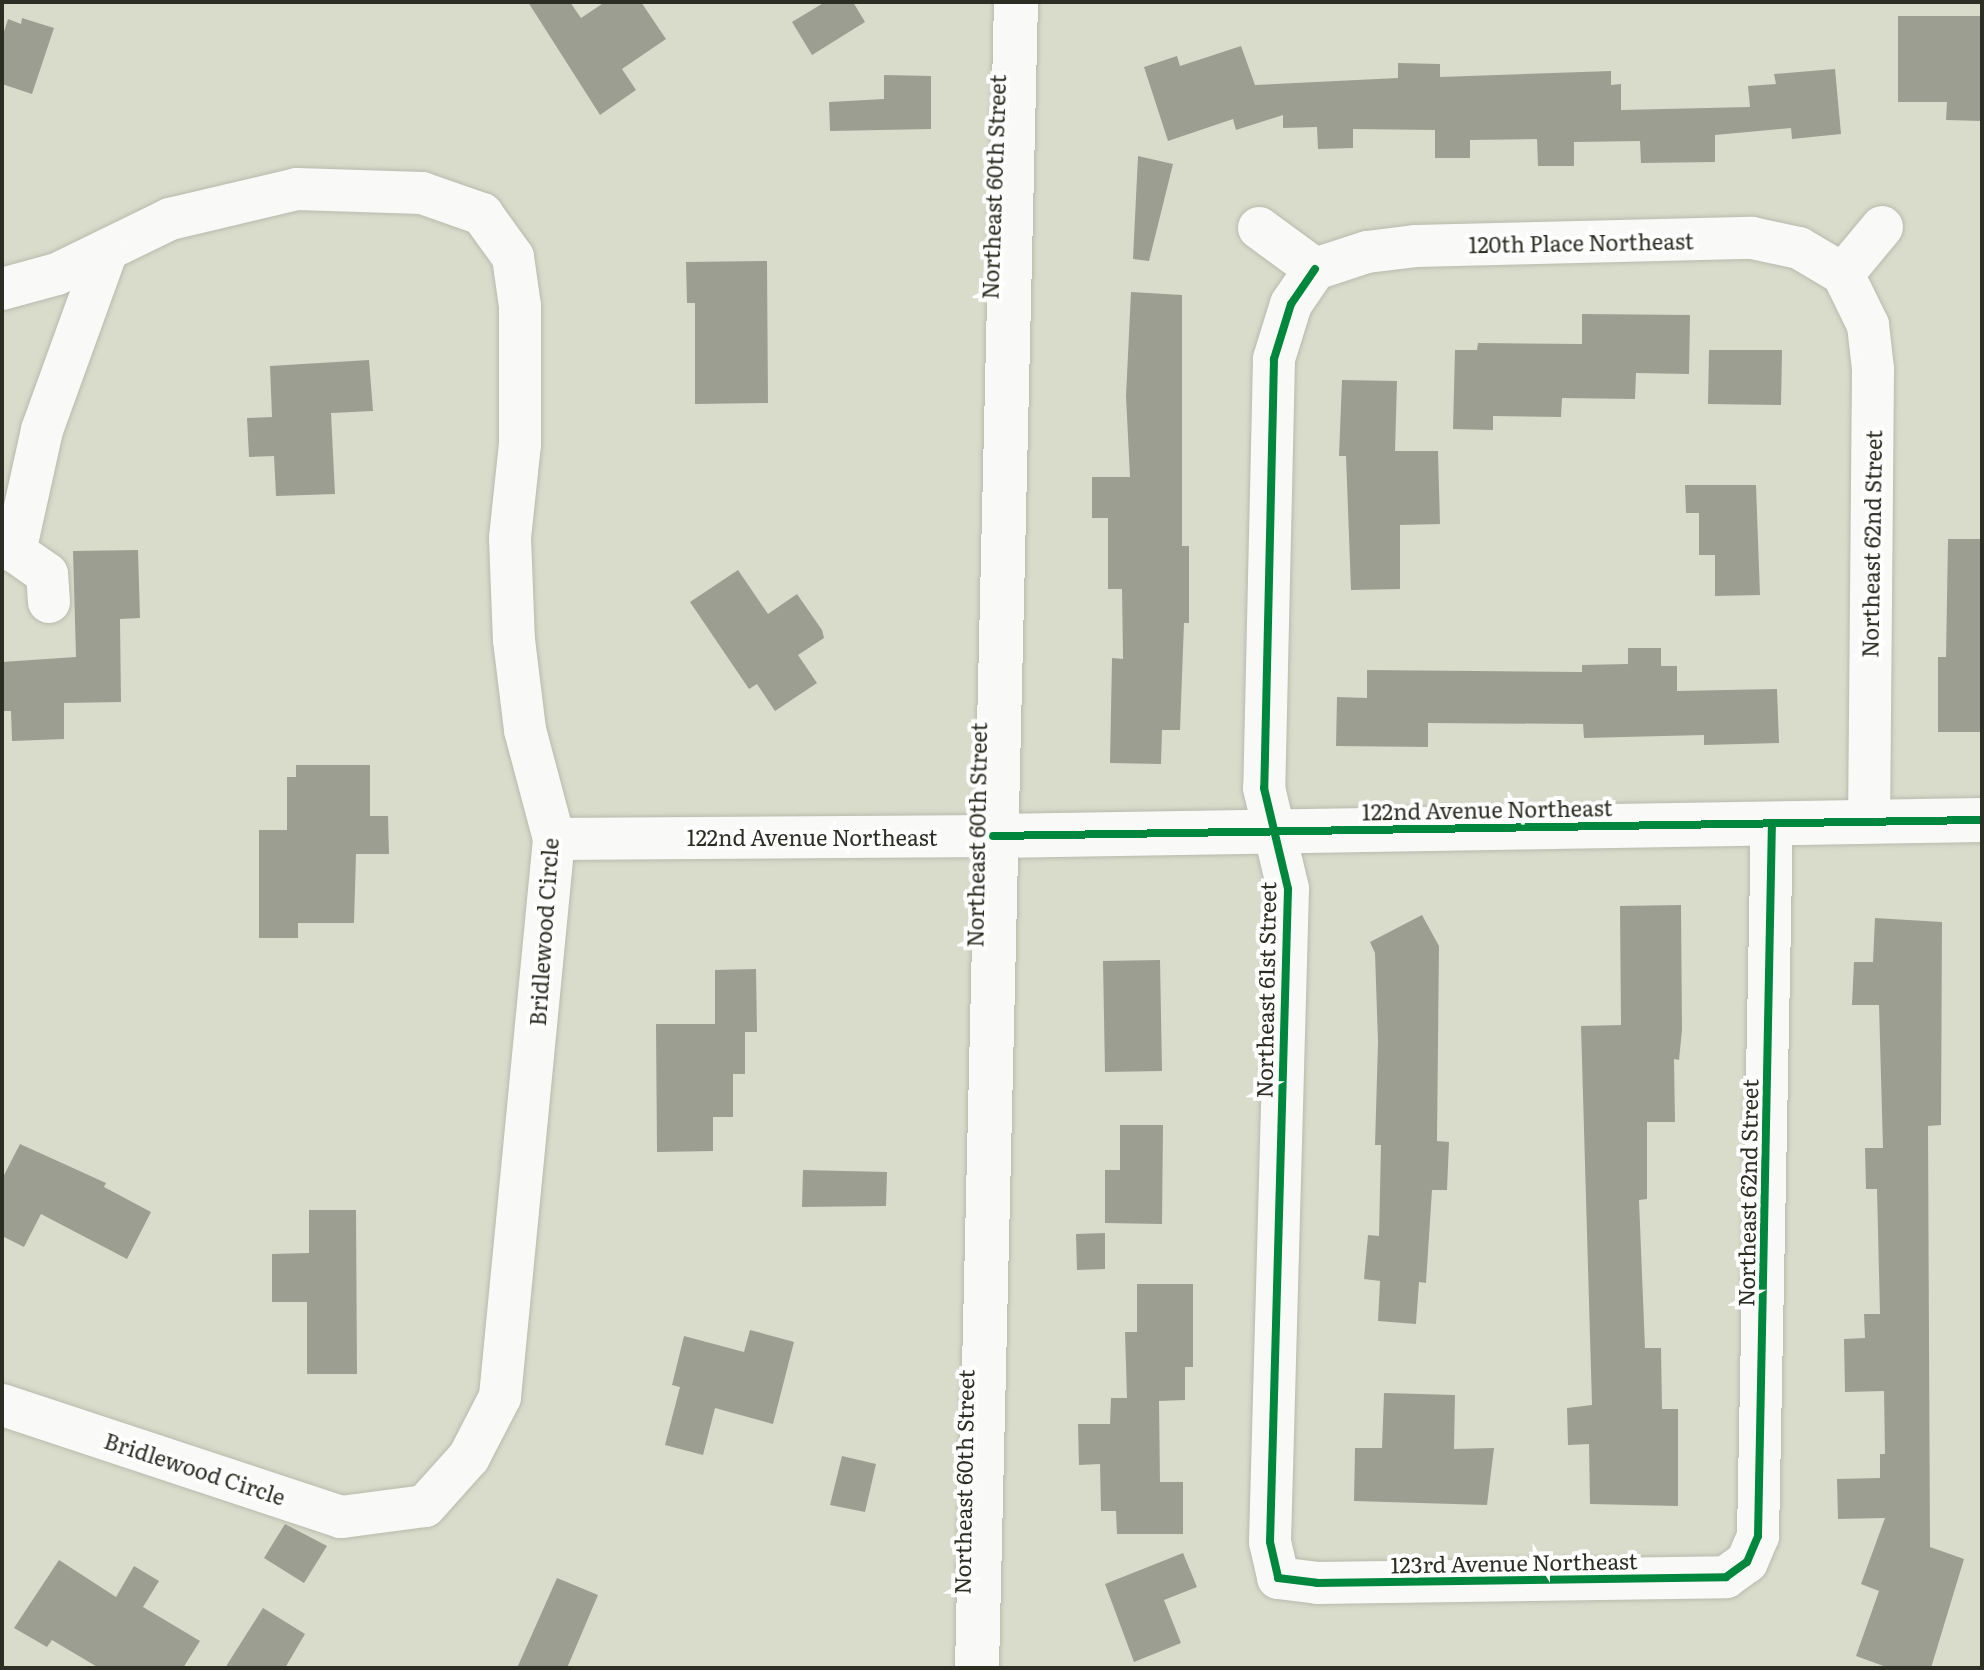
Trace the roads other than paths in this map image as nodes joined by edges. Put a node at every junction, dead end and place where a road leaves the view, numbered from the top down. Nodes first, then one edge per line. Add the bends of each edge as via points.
1 (1016, 2) edge
2 (1882, 227) dead end
3 (1259, 228) dead end
4 (107, 250) junction
5 (1315, 269) junction
6 (1843, 274) junction
7 (2, 289) edge
8 (49, 602) dead end
9 (1982, 820) edge
10 (1869, 821) junction
11 (1772, 823) junction
12 (1276, 829) junction
13 (993, 836) junction
14 (554, 839) junction
15 (2, 1405) edge
16 (1747, 1562) joint
17 (1278, 1578) joint
18 (977, 1668) edge

1 - 13 street, Northeast 60th Street
2 - 6 street
3 - 5 street
4 - 7 street, Bridlewood Circle via 57,274
4 - 8 street via 42,430 15,552 47,574
4 - 14 street, Bridlewood Circle via 170,219 297,189 422,193 482,214 513,257 520,306 520,444 510,538 514,640 525,730
5 - 6 street, 120th Place Northeast via 1367,252 1415,246 1752,238 1799,248
5 - 12 street, Northeast 61st Street via 1291,304 1274,359 1264,788
6 - 10 street, Northeast 62nd Street via 1868,325 1873,369
9 - 10 street, 122nd Avenue Northeast
10 - 11 street, 122nd Avenue Northeast
11 - 12 street, 122nd Avenue Northeast
11 - 16 street, Northeast 62nd Street via 1758,1536
12 - 13 street, 122nd Avenue Northeast
12 - 17 street, Northeast 61st Street via 1288,889 1270,1542
13 - 14 street, 122nd Avenue Northeast
13 - 18 street, Northeast 60th Street
14 - 15 street, Bridlewood Circle via 500,1397 469,1457 425,1506 341,1517
16 - 17 street, 123rd Avenue Northeast via 1726,1577 1317,1583

